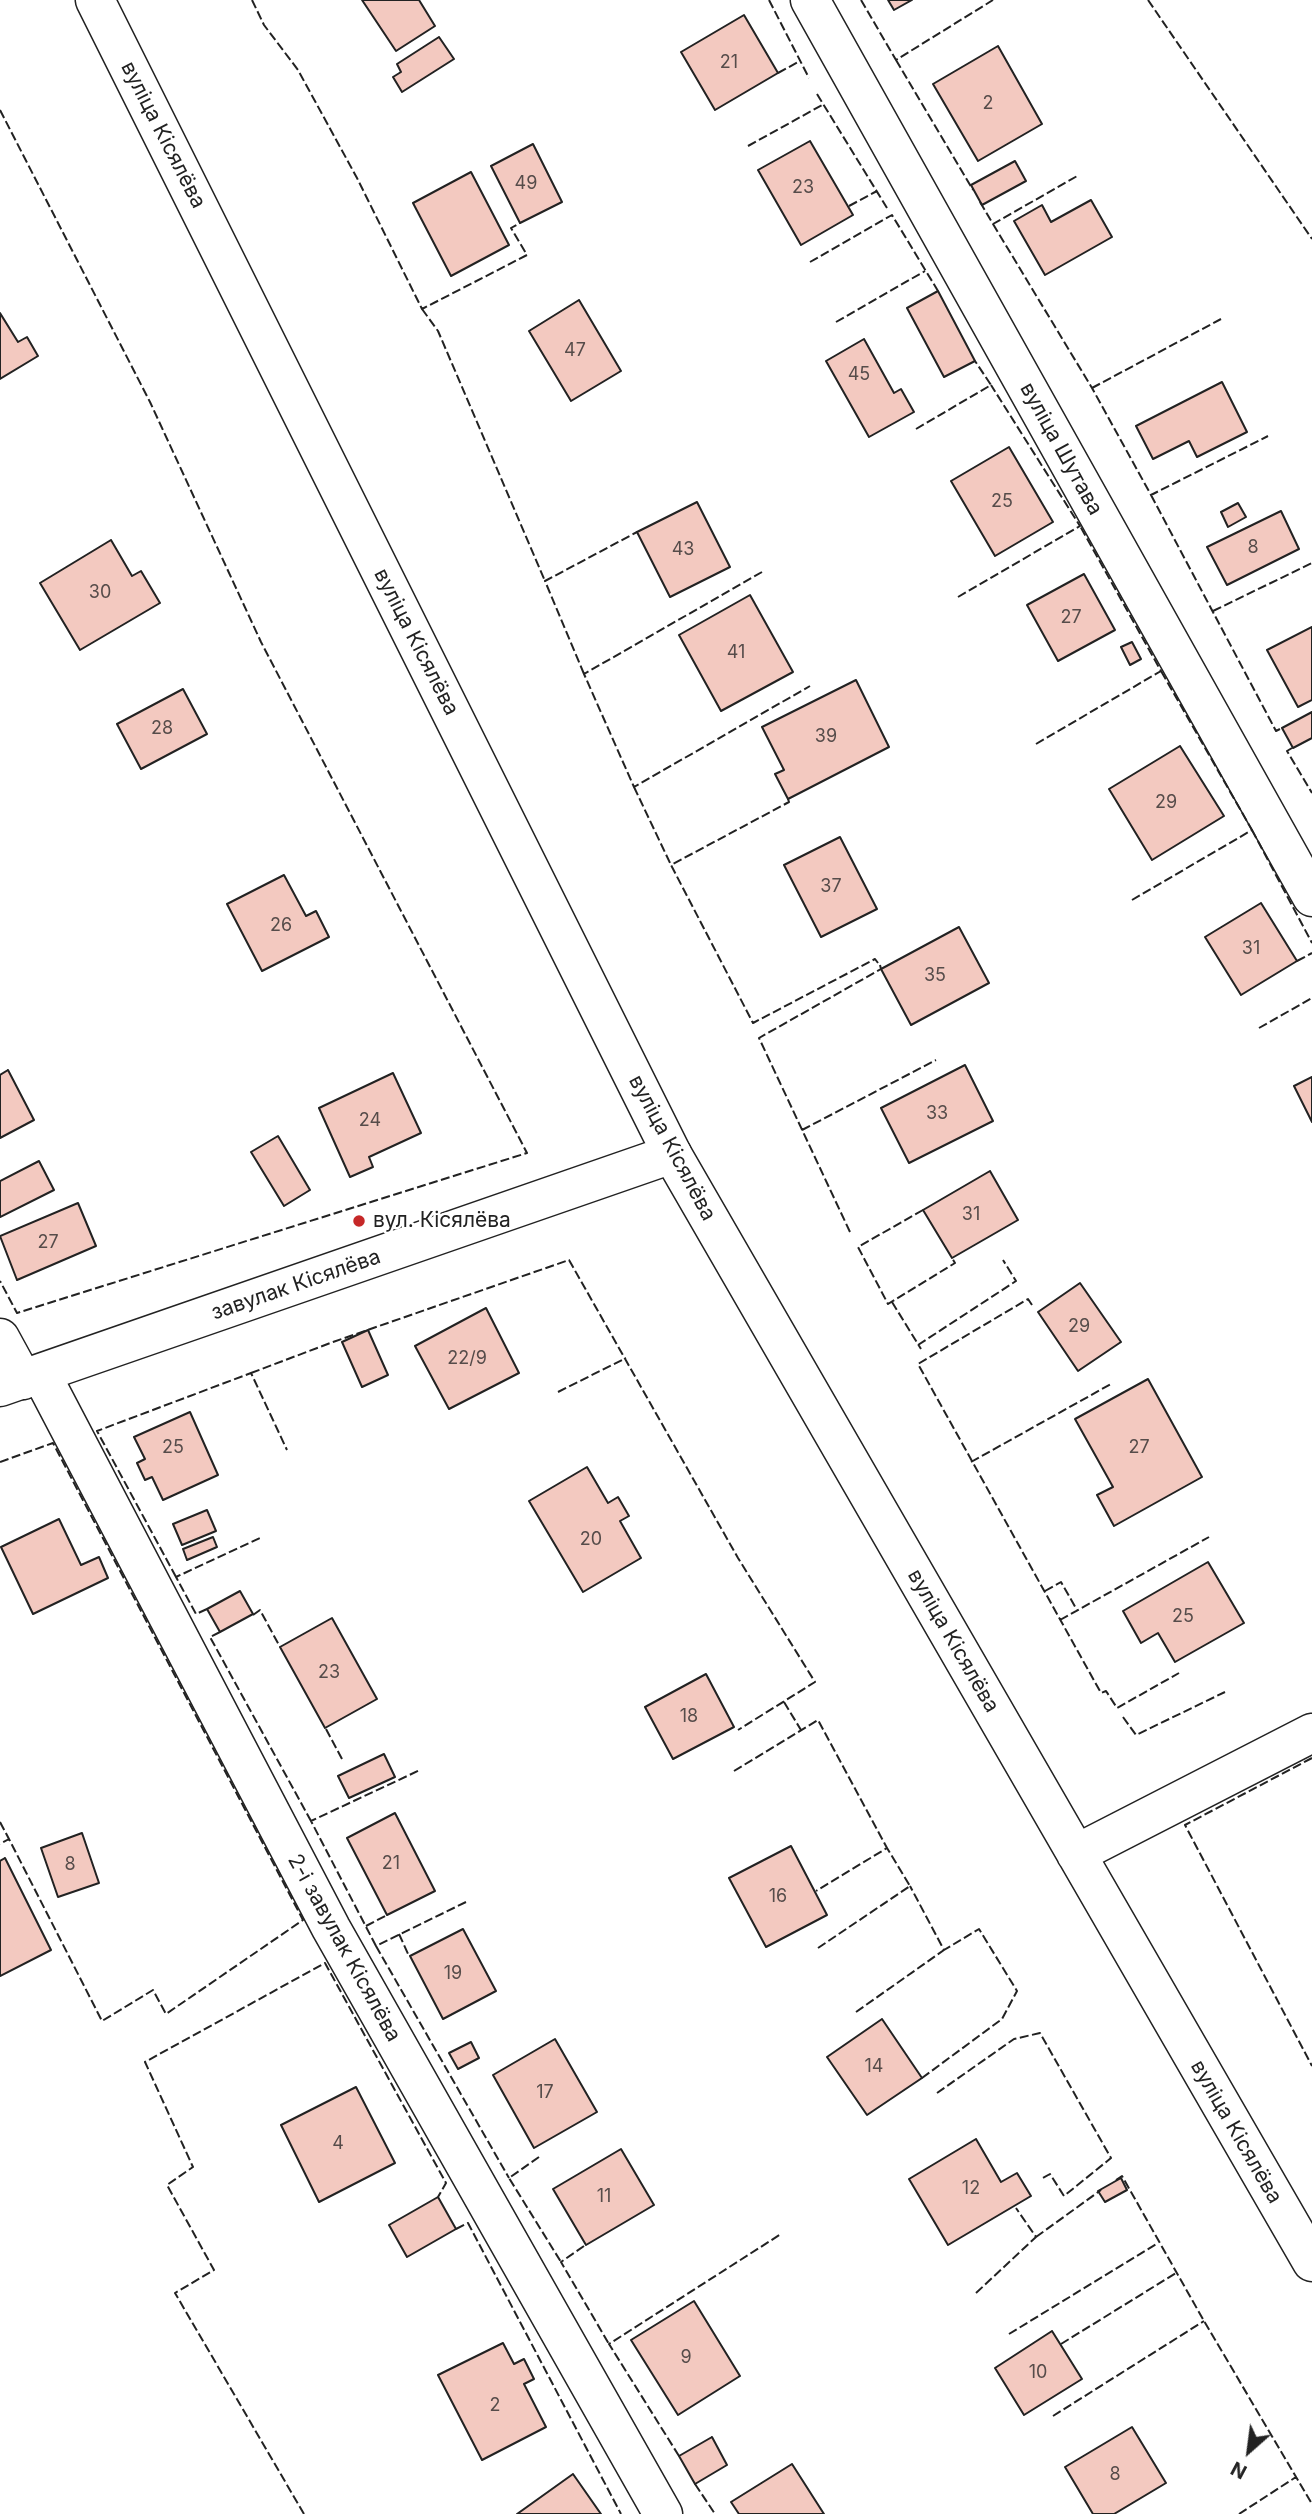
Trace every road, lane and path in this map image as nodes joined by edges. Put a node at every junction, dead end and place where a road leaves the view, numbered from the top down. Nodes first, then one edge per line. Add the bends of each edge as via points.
1 (95, 0) edge
2 (810, 0) edge
3 (1312, 898) edge
4 (672, 1154) junction
5 (0, 1338) edge
6 (21, 1380) edge
7 (1312, 1733) edge
8 (1076, 1854) junction
9 (1312, 2262) edge
10 (663, 2514) edge

1 - 4 street, вуліца Кісялёва
2 - 3 street, вуліца Шутава
4 - 6 street, завулак Кісялёва
4 - 8 street, вуліца Кісялёва
5 - 6 street, 2-і завулак Кісялёва
6 - 10 street, 2-і завулак Кісялёва
7 - 8 street
8 - 9 street, вуліца Кісялёва

